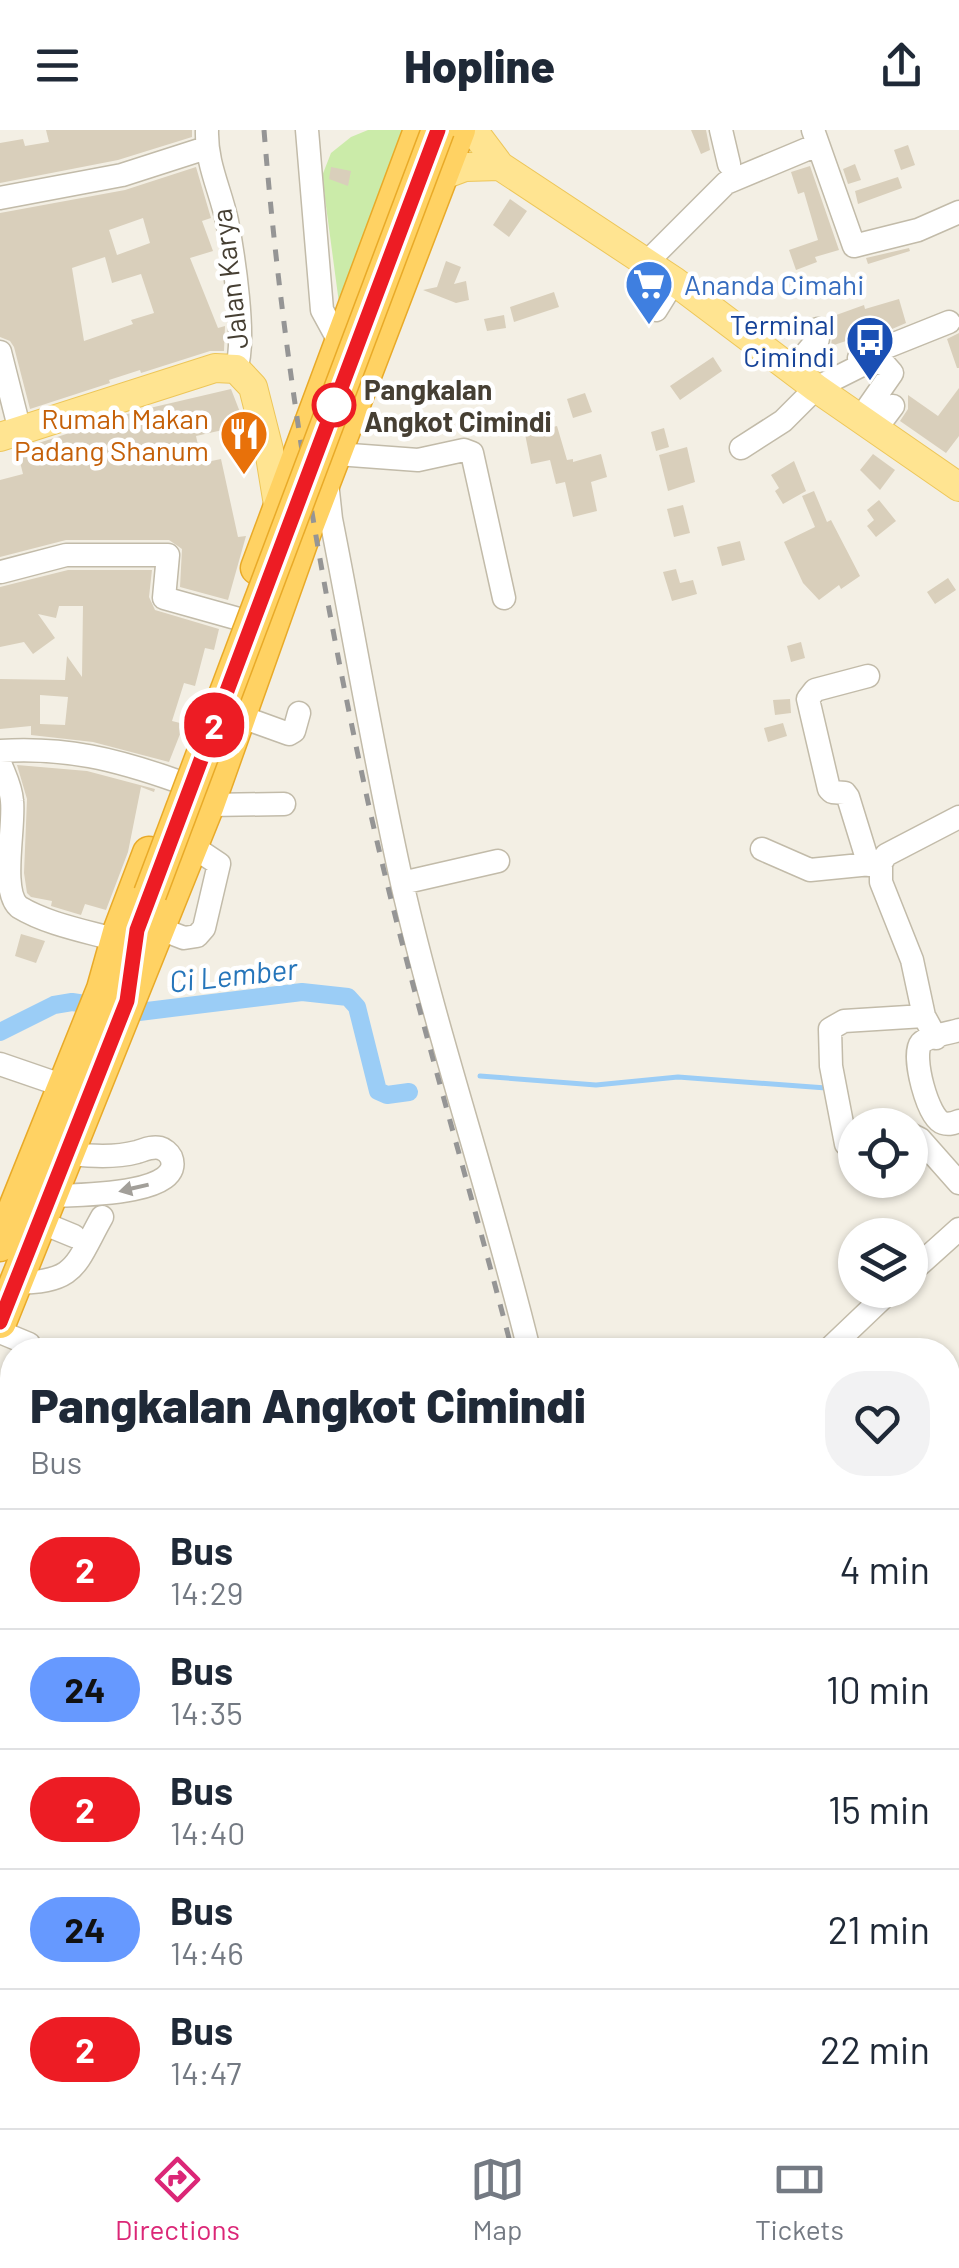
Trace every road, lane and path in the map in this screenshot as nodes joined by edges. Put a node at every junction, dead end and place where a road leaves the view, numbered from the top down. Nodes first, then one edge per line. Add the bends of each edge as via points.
1 (420, 130) edge
2 (438, 130) edge
3 (459, 130) edge
4 (473, 130) edge
5 (721, 130) edge
6 (308, 131) edge
7 (815, 137) edge
8 (207, 139) edge
9 (729, 164) dead end
10 (500, 166) junction
11 (441, 176) junction
12 (0, 198) edge
13 (959, 212) edge
14 (646, 263) junction
15 (674, 281) junction
16 (656, 310) dead end
17 (949, 322) dead end
18 (818, 329) dead end
19 (340, 344) junction
20 (0, 352) edge
21 (374, 357) junction
22 (236, 369) junction
23 (804, 379) junction
24 (893, 406) dead end
25 (867, 425) junction
26 (10, 434) edge
27 (741, 448) dead end
28 (332, 466) junction
29 (959, 487) edge
30 (279, 505) junction
31 (1, 572) edge
32 (285, 589) junction
33 (504, 598) dead end
34 (238, 619) junction
35 (271, 630) junction
36 (868, 676) dead end
37 (299, 714) dead end
38 (240, 716) junction
39 (0, 751) edge
40 (0, 763) edge
41 (177, 781) junction
42 (208, 804) junction
43 (284, 804) dead end
44 (959, 817) edge
45 (6, 818) edge
46 (762, 849) dead end
47 (498, 861) dead end
48 (875, 864) junction
49 (402, 883) junction
50 (3, 884) edge
51 (137, 932) junction
52 (110, 1007) junction
53 (924, 1016) junction
54 (959, 1030) edge
55 (936, 1038) junction
56 (0, 1064) edge
57 (64, 1086) junction
58 (839, 1108) edge
59 (959, 1121) edge
60 (928, 1150) edge
61 (67, 1154) junction
62 (959, 1183) edge
63 (46, 1209) junction
64 (102, 1218) dead end
65 (959, 1229) edge
66 (74, 1236) dead end
67 (0, 1246) edge
68 (928, 1256) edge
69 (14, 1283) junction
70 (872, 1308) edge
71 (0, 1322) edge
72 (527, 1338) edge
73 (841, 1338) edge

1 - 19 highway
2 - 51 highway, bridge
3 - 11 highway
4 - 10 main road
5 - 9 street
6 - 19 street via 322,310
7 - 13 street via 854,246
7 - 14 street via 720,188
8 - 12 street via 122,175
8 - 22 street, Jalan Karya via 231,253 242,347
10 - 11 main road
10 - 14 main road
11 - 21 highway
14 - 15 main road
15 - 16 street
15 - 23 main road
17 - 23 street
18 - 23 street
19 - 21 highway
19 - 30 highway
20 - 26 street
21 - 28 highway
22 - 26 main road via 215,368
22 - 30 main road via 253,387
23 - 25 main road
23 - 25 street via 872,360 885,364 892,374
23 - 27 street via 782,421
24 - 25 street
25 - 29 main road
28 - 32 highway
28 - 33 street via 472,454
28 - 49 street via 331,519
30 - 32 main road
30 - 34 highway
31 - 34 street via 66,555 168,554 164,598
32 - 35 highway
34 - 35 highway
34 - 41 highway
35 - 38 highway
36 - 48 street via 814,690 808,699 829,789 848,797
37 - 38 street via 288,734
38 - 42 highway
39 - 41 street via 73,751
40 - 45 street via 10,786
41 - 51 highway
42 - 43 street
42 - 51 highway via 190,851
44 - 48 street
45 - 50 street
46 - 48 street via 810,870
47 - 49 street
48 - 53 street via 912,960
49 - 72 street
50 - 51 street via 20,908
51 - 52 highway
52 - 57 highway
52 - 61 highway
53 - 55 street
53 - 58 street via 844,1021 830,1028
54 - 55 street
55 - 59 street via 919,1045 926,1101 942,1123
56 - 57 street
57 - 67 highway
60 - 62 street
61 - 63 highway
61 -> 63 street via 104,1157 162,1148 170,1155 171,1173 164,1181
63 - 66 street
63 - 69 highway
64 - 69 street via 72,1271 51,1282
65 - 68 street
69 - 71 highway
70 - 73 street

